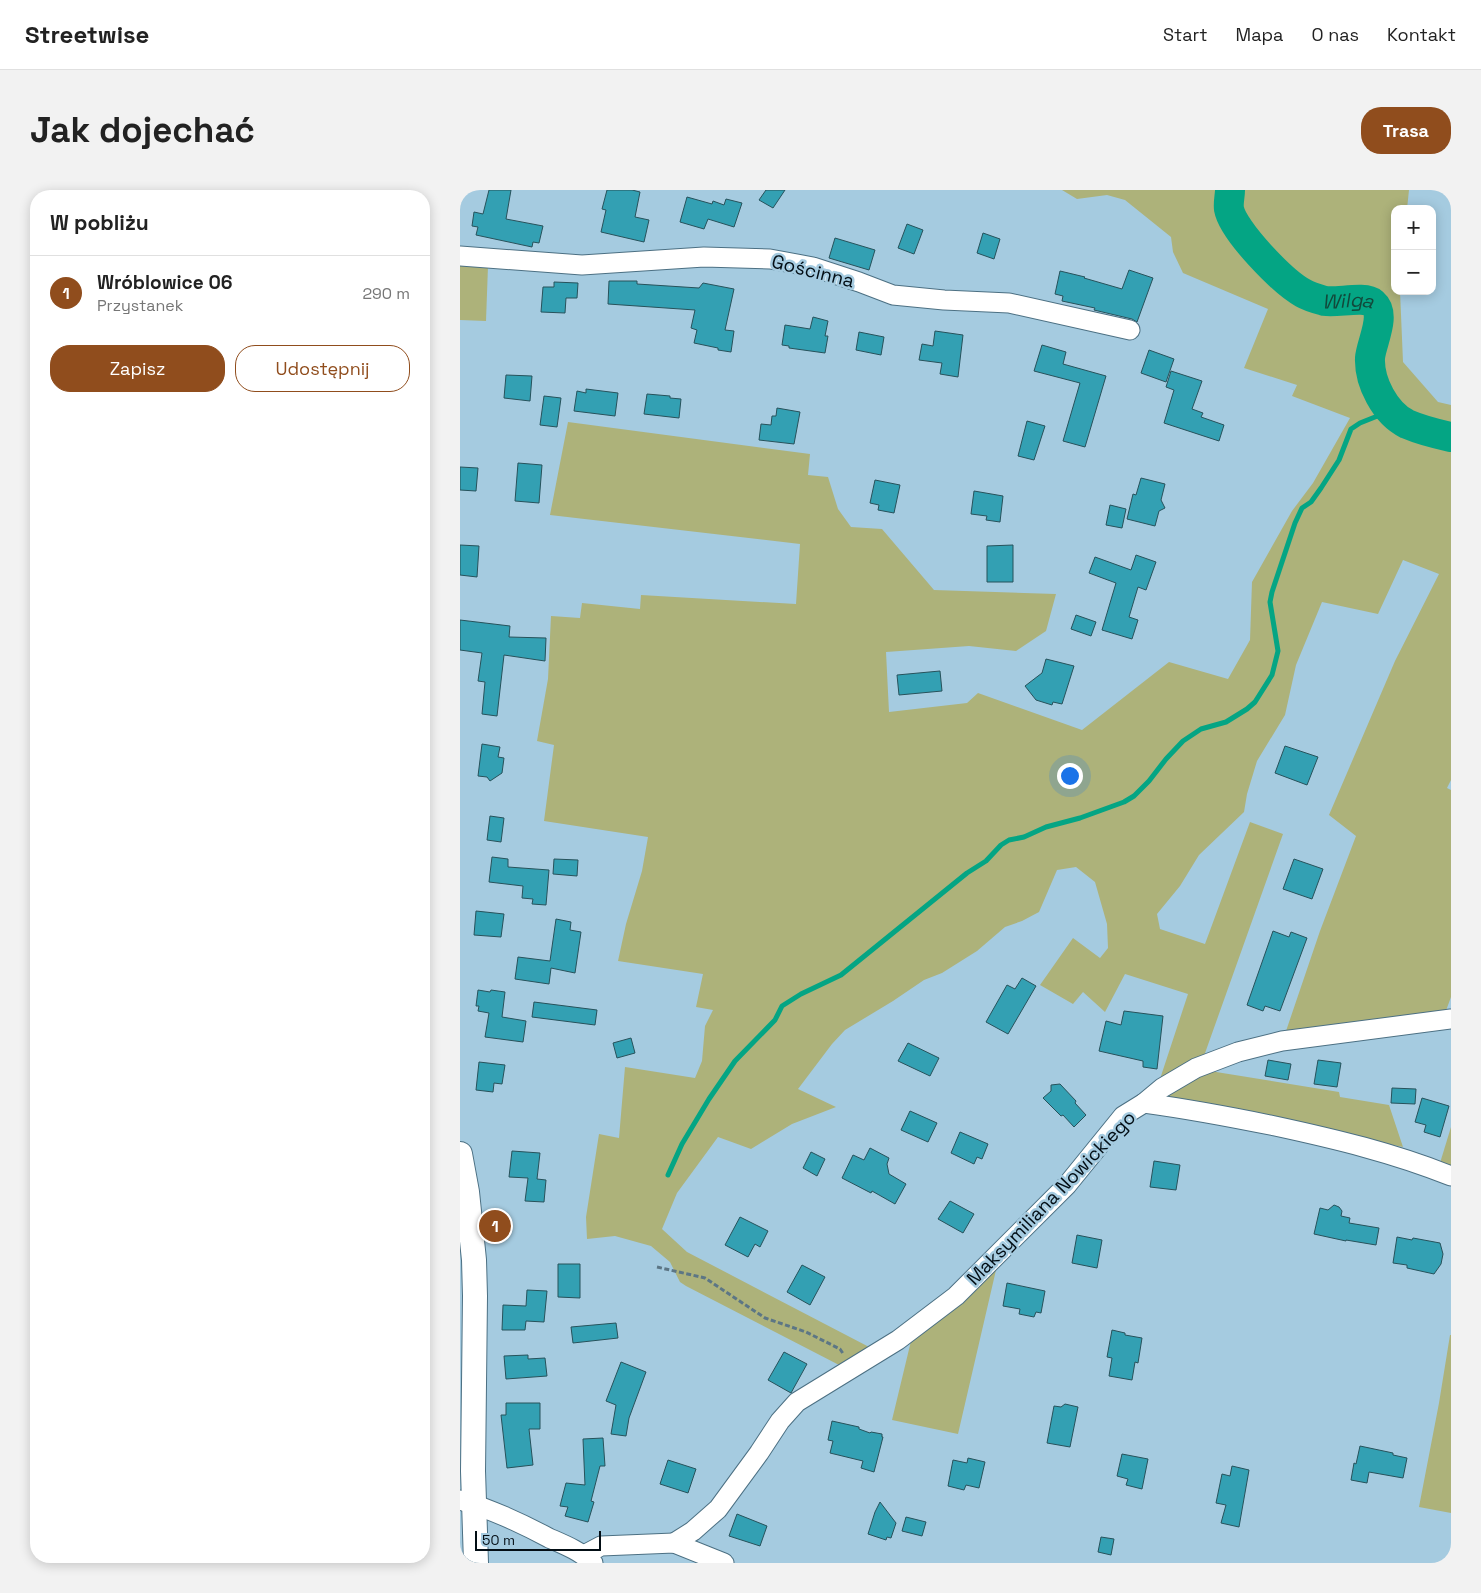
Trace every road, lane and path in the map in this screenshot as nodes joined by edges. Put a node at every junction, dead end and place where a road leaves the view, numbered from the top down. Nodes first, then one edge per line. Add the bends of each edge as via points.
1 (460, 256) edge
2 (1130, 330) dead end
3 (1451, 1019) edge
4 (1144, 1103) junction
5 (460, 1154) edge
6 (1451, 1176) edge
7 (657, 1267) dead end
8 (854, 1367) junction
9 (467, 1502) edge
10 (674, 1543) junction
11 (588, 1559) edge
12 (476, 1563) edge
13 (724, 1563) edge

1 - 2 street, Gościnna via 582,265 704,257 770,259 813,267 893,295 1009,303
3 - 4 street, Maksymiliana Nowickiego via 1282,1041 1238,1052 1196,1068
4 - 6 street via 1199,1110 1329,1138
4 - 8 street, Maksymiliana Nowickiego via 1123,1116 1067,1185 956,1296 898,1340
5 - 9 street via 467,1192 476,1296 473,1439
7 - 8 path via 705,1278 765,1318 806,1332 840,1349
8 - 10 street, Maksymiliana Nowickiego via 797,1402 718,1509
9 - 11 street via 509,1519
9 - 12 street
10 - 11 street via 600,1546
10 - 13 street

